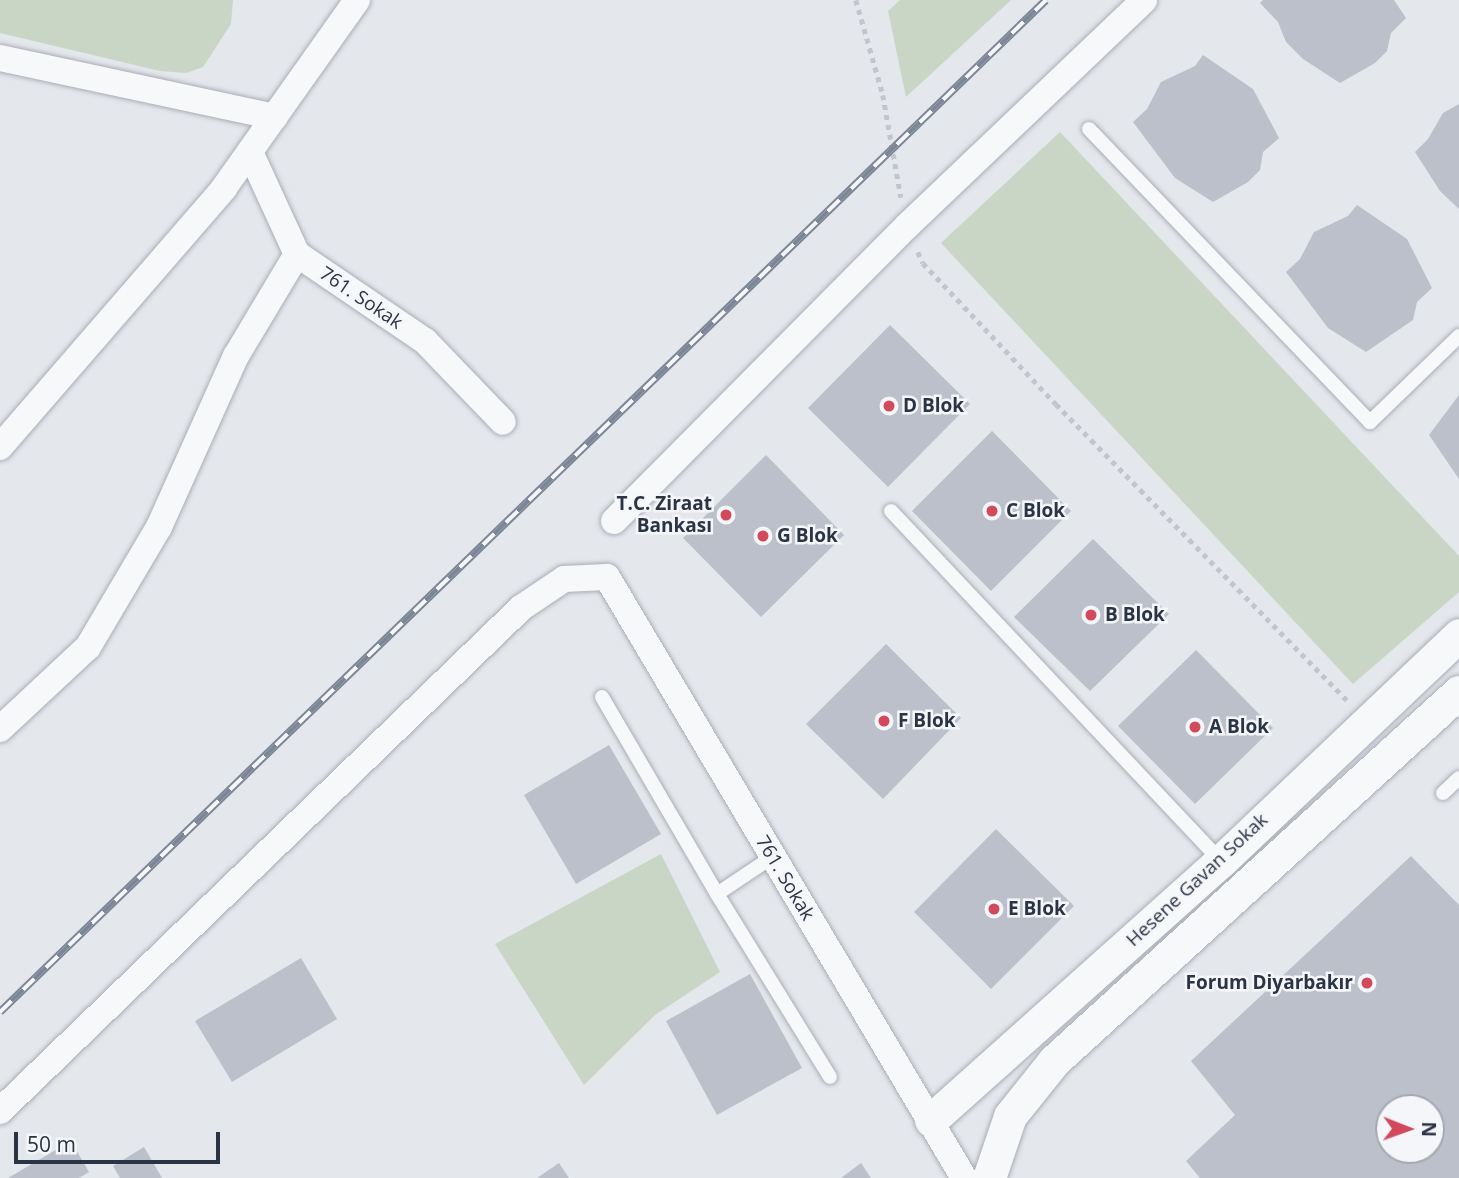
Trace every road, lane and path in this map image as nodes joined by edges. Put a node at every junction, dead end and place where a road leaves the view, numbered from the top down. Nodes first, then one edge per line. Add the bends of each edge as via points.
1 (357, 0) edge
2 (856, 0) edge
3 (1144, 0) edge
4 (0, 58) edge
5 (275, 117) junction
6 (1089, 129) dead end
7 (250, 152) junction
8 (908, 225) junction
9 (296, 254) junction
10 (1459, 336) edge
11 (503, 422) dead end
12 (0, 447) edge
13 (891, 510) dead end
14 (614, 521) dead end
15 (1459, 635) edge
16 (1459, 692) edge
17 (602, 697) dead end
18 (1366, 720) junction
19 (0, 729) edge
20 (1459, 778) edge
21 (1443, 793) dead end
22 (772, 857) junction
23 (1221, 861) junction
24 (717, 894) junction
25 (830, 1077) dead end
26 (0, 1111) edge
27 (931, 1120) junction
28 (964, 1178) edge
29 (989, 1178) edge

1 - 5 street
2 - 8 path via 883,95
3 - 8 street
4 - 5 street
5 - 7 street
6 - 10 lane via 1370,422
7 - 9 street
7 - 12 street
8 - 14 street
8 - 18 path via 923,263
9 - 11 street, 761. Sokak via 425,341
9 - 19 street via 236,356 159,527 88,647
13 - 23 lane
15 - 18 street, Hesene Gavan Sokak
16 - 29 street via 1054,1061 1010,1116
17 - 24 lane
18 - 23 street, Hesene Gavan Sokak
20 - 21 lane
22 - 24 lane
22 - 26 street, 761. Sokak via 607,577 564,579 521,608
22 - 27 street, 761. Sokak
23 - 27 street, Hesene Gavan Sokak
24 - 25 lane
27 - 28 street, 761. Sokak

